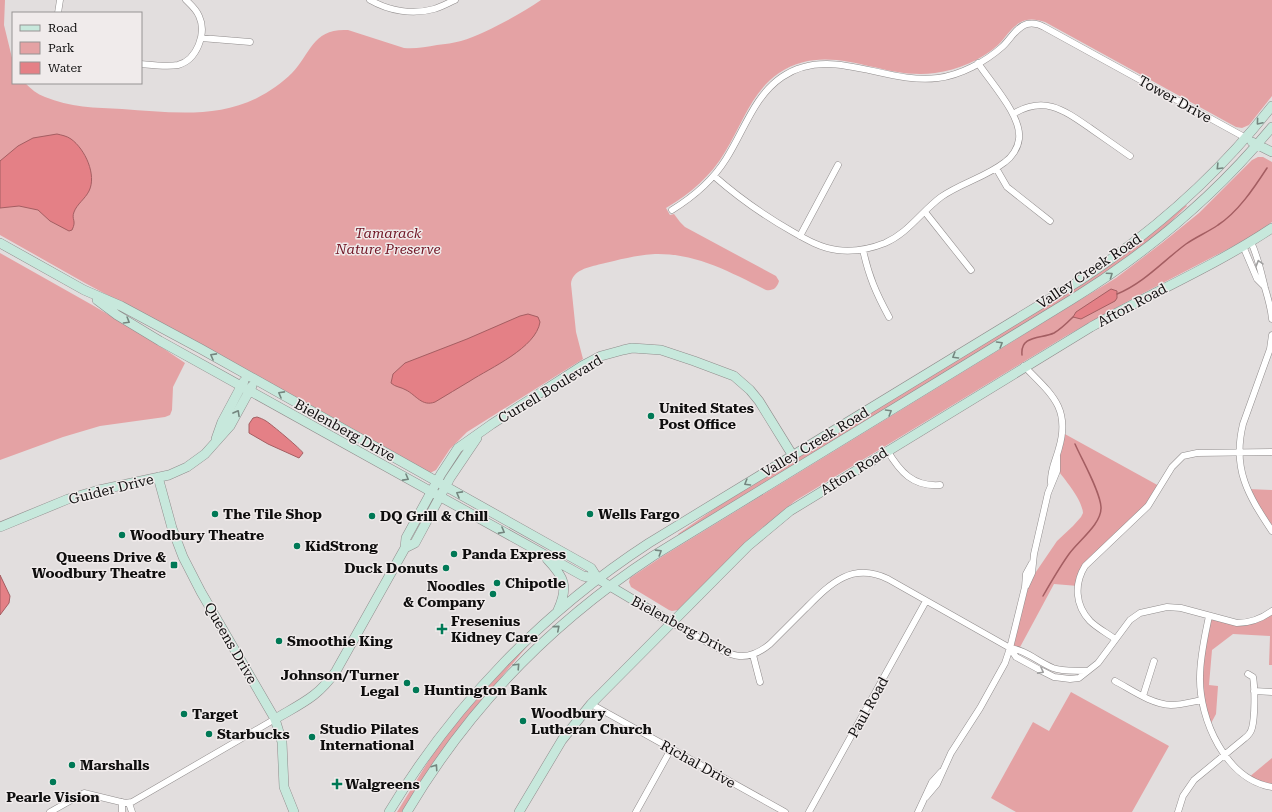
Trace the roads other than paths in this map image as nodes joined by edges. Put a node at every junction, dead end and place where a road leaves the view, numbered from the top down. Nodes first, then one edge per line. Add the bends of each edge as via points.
1 (60, 0) edge
2 (186, 0) edge
3 (370, 0) edge
4 (455, 0) edge
5 (58, 12) edge
6 (201, 38) junction
7 (250, 42) dead end
8 (978, 63) junction
9 (142, 64) edge
10 (1272, 106) edge
11 (1013, 114) junction
12 (1272, 127) edge
13 (1246, 138) junction
14 (1257, 144) junction
15 (1272, 152) edge
16 (1130, 156) dead end
17 (838, 165) dead end
18 (996, 168) junction
19 (714, 176) junction
20 (672, 210) dead end
21 (925, 212) junction
22 (1050, 221) dead end
23 (1272, 228) edge
24 (800, 236) junction
25 (1251, 242) junction
26 (0, 243) edge
27 (1243, 246) junction
28 (863, 250) junction
29 (971, 270) dead end
30 (1264, 286) junction
31 (84, 290) junction
32 (889, 317) dead end
33 (1272, 319) edge
34 (1272, 335) edge
35 (1271, 349) edge
36 (1024, 366) junction
37 (251, 378) junction
38 (245, 388) junction
39 (480, 433) junction
40 (887, 450) junction
41 (1239, 452) junction
42 (1272, 452) edge
43 (793, 456) junction
44 (158, 477) junction
45 (437, 482) junction
46 (940, 485) dead end
47 (446, 487) junction
48 (431, 492) junction
49 (440, 497) junction
50 (0, 527) edge
51 (1272, 531) edge
52 (405, 548) junction
53 (541, 552) junction
54 (598, 579) junction
55 (609, 586) junction
56 (926, 601) junction
57 (1272, 611) edge
58 (556, 613) junction
59 (1209, 616) junction
60 (672, 623) junction
61 (1115, 639) junction
62 (1010, 648) junction
63 (753, 655) junction
64 (1154, 660) dead end
65 (1248, 674) dead end
66 (1115, 681) dead end
67 (760, 682) dead end
68 (1254, 691) junction
69 (1272, 692) edge
70 (1143, 696) junction
71 (1202, 700) junction
72 (591, 704) junction
73 (275, 719) junction
74 (671, 749) junction
75 (1225, 754) junction
76 (1272, 787) edge
77 (122, 802) junction
78 (129, 803) junction
79 (50, 812) edge
80 (122, 812) edge
81 (132, 812) edge
82 (294, 812) edge
83 (389, 812) edge
84 (407, 812) edge
85 (519, 812) edge
86 (636, 812) edge
87 (784, 812) edge
88 (809, 812) edge
89 (918, 812) edge
90 (1178, 812) edge

1 - 5 street
2 - 6 street via 200,18 203,31
3 - 4 street via 392,9 406,11 435,9
6 - 7 street
6 - 9 street via 197,50 190,59 178,65
8 - 11 street
8 - 13 street, Tower Drive via 996,52 1021,27 1027,24 1040,25
8 - 19 street, Tower Drive via 949,75 928,79 904,78 835,63 797,69 780,78 766,90
10 -> 13 street, Valley Creek Road
11 - 16 street via 1030,106 1056,107
11 - 18 street via 1019,132 1017,146 1010,158
12 - 14 street, Valley Creek Road
13 - 14 street, Tower Drive
13 -> 43 street, Valley Creek Road via 1184,201 1112,259
14 - 15 street, Tower Drive
55 -> 14 street, Valley Creek Road via 653,556 1105,279 1188,214
17 - 24 street
18 - 21 street via 945,195
18 - 22 street via 1007,187
19 - 20 street, Tower Drive via 693,196
19 - 24 street via 760,213
21 - 28 street via 896,238
21 - 29 street
23 - 25 street, Afton Road
24 - 28 street via 837,250
25 - 27 street, Afton Road
30 -> 25 street
26 - 31 street, Bielenberg Drive
27 - 30 street via 1257,279
27 - 36 street, Afton Road via 1111,315
28 - 32 street via 873,287
30 - 33 street
37 -> 31 street, Bielenberg Drive via 144,319
31 -> 38 street, Bielenberg Drive via 117,315
34 - 35 street
35 - 41 street via 1243,424
36 - 40 street, Afton Road
36 - 62 street via 1058,404 1063,421 1063,433 1051,473 1051,484 1032,563 1026,574
37 - 38 street, Guider Drive
45 -> 37 street, Bielenberg Drive
38 - 44 street, Guider Drive via 230,426 205,454 179,471
38 -> 48 street, Bielenberg Drive
39 - 43 street, Currell Boulevard via 601,356 623,350 651,349 674,353 734,376 759,401
39 - 45 street, Currell Boulevard via 458,448
39 - 47 street, Currell Boulevard
40 - 46 street via 907,476 925,485
40 - 60 street, Afton Road via 786,514 748,546
41 - 42 street
41 - 51 street via 1242,477 1248,494
41 - 61 street via 1183,456 1172,467 1148,506 1081,572 1078,586 1080,605 1090,621
43 -> 54 street, Valley Creek Road via 649,543
44 - 50 street, Guider Drive via 68,499
44 - 73 street, Queens Drive via 183,557
45 - 47 street, Bielenberg Drive
45 - 48 street, Currell Boulevard
47 - 49 street, Currell Boulevard
54 -> 47 street, Bielenberg Drive via 592,568
48 - 49 street, Bielenberg Drive
48 - 52 street, Currell Boulevard via 406,538
49 - 52 street, Currell Boulevard via 415,543
49 -> 53 street, Bielenberg Drive
52 - 73 street, Currell Boulevard via 327,683 310,699
53 - 54 street, Bielenberg Drive via 583,576
53 - 58 street via 562,577 564,584 563,597
54 - 55 street, Bielenberg Drive
54 - 58 street, Valley Creek Road
55 - 60 street, Bielenberg Drive
84 -> 55 street, Valley Creek Road via 474,714 548,636
56 - 62 street, Bielenberg Drive
56 - 63 street, Bielenberg Drive via 879,576 865,573 846,576 828,586 770,644
56 - 88 street, Paul Road
57 - 59 street, Bielenberg Drive via 1260,619 1245,623
58 - 83 street, Valley Creek Road via 516,649 465,705 429,751
59 - 61 street, Bielenberg Drive via 1167,606 1140,613 1130,620
59 - 71 street via 1200,667
60 - 63 street, Bielenberg Drive via 728,654 739,657
60 - 72 street, Afton Road
61 - 62 street, Bielenberg Drive via 1098,663 1079,678 1070,679 1054,677 1016,658
62 - 89 street via 990,690 943,770 932,782
63 - 67 street
64 - 70 street
65 - 68 street via 1253,677
66 - 70 street
68 - 69 street
68 - 75 street via 1251,730 1247,737
70 - 71 street via 1155,702 1171,705
71 - 75 street via 1208,724
72 - 74 street, Richal Drive
72 - 85 street, Afton Road via 562,740
73 - 78 street
73 - 82 street, Queens Drive via 282,742 284,787
74 - 86 street
74 - 87 street, Richal Drive
75 - 76 street via 1247,777
75 - 90 street via 1190,784
77 - 78 street
77 - 79 street via 84,793
77 - 80 street
78 - 81 street

